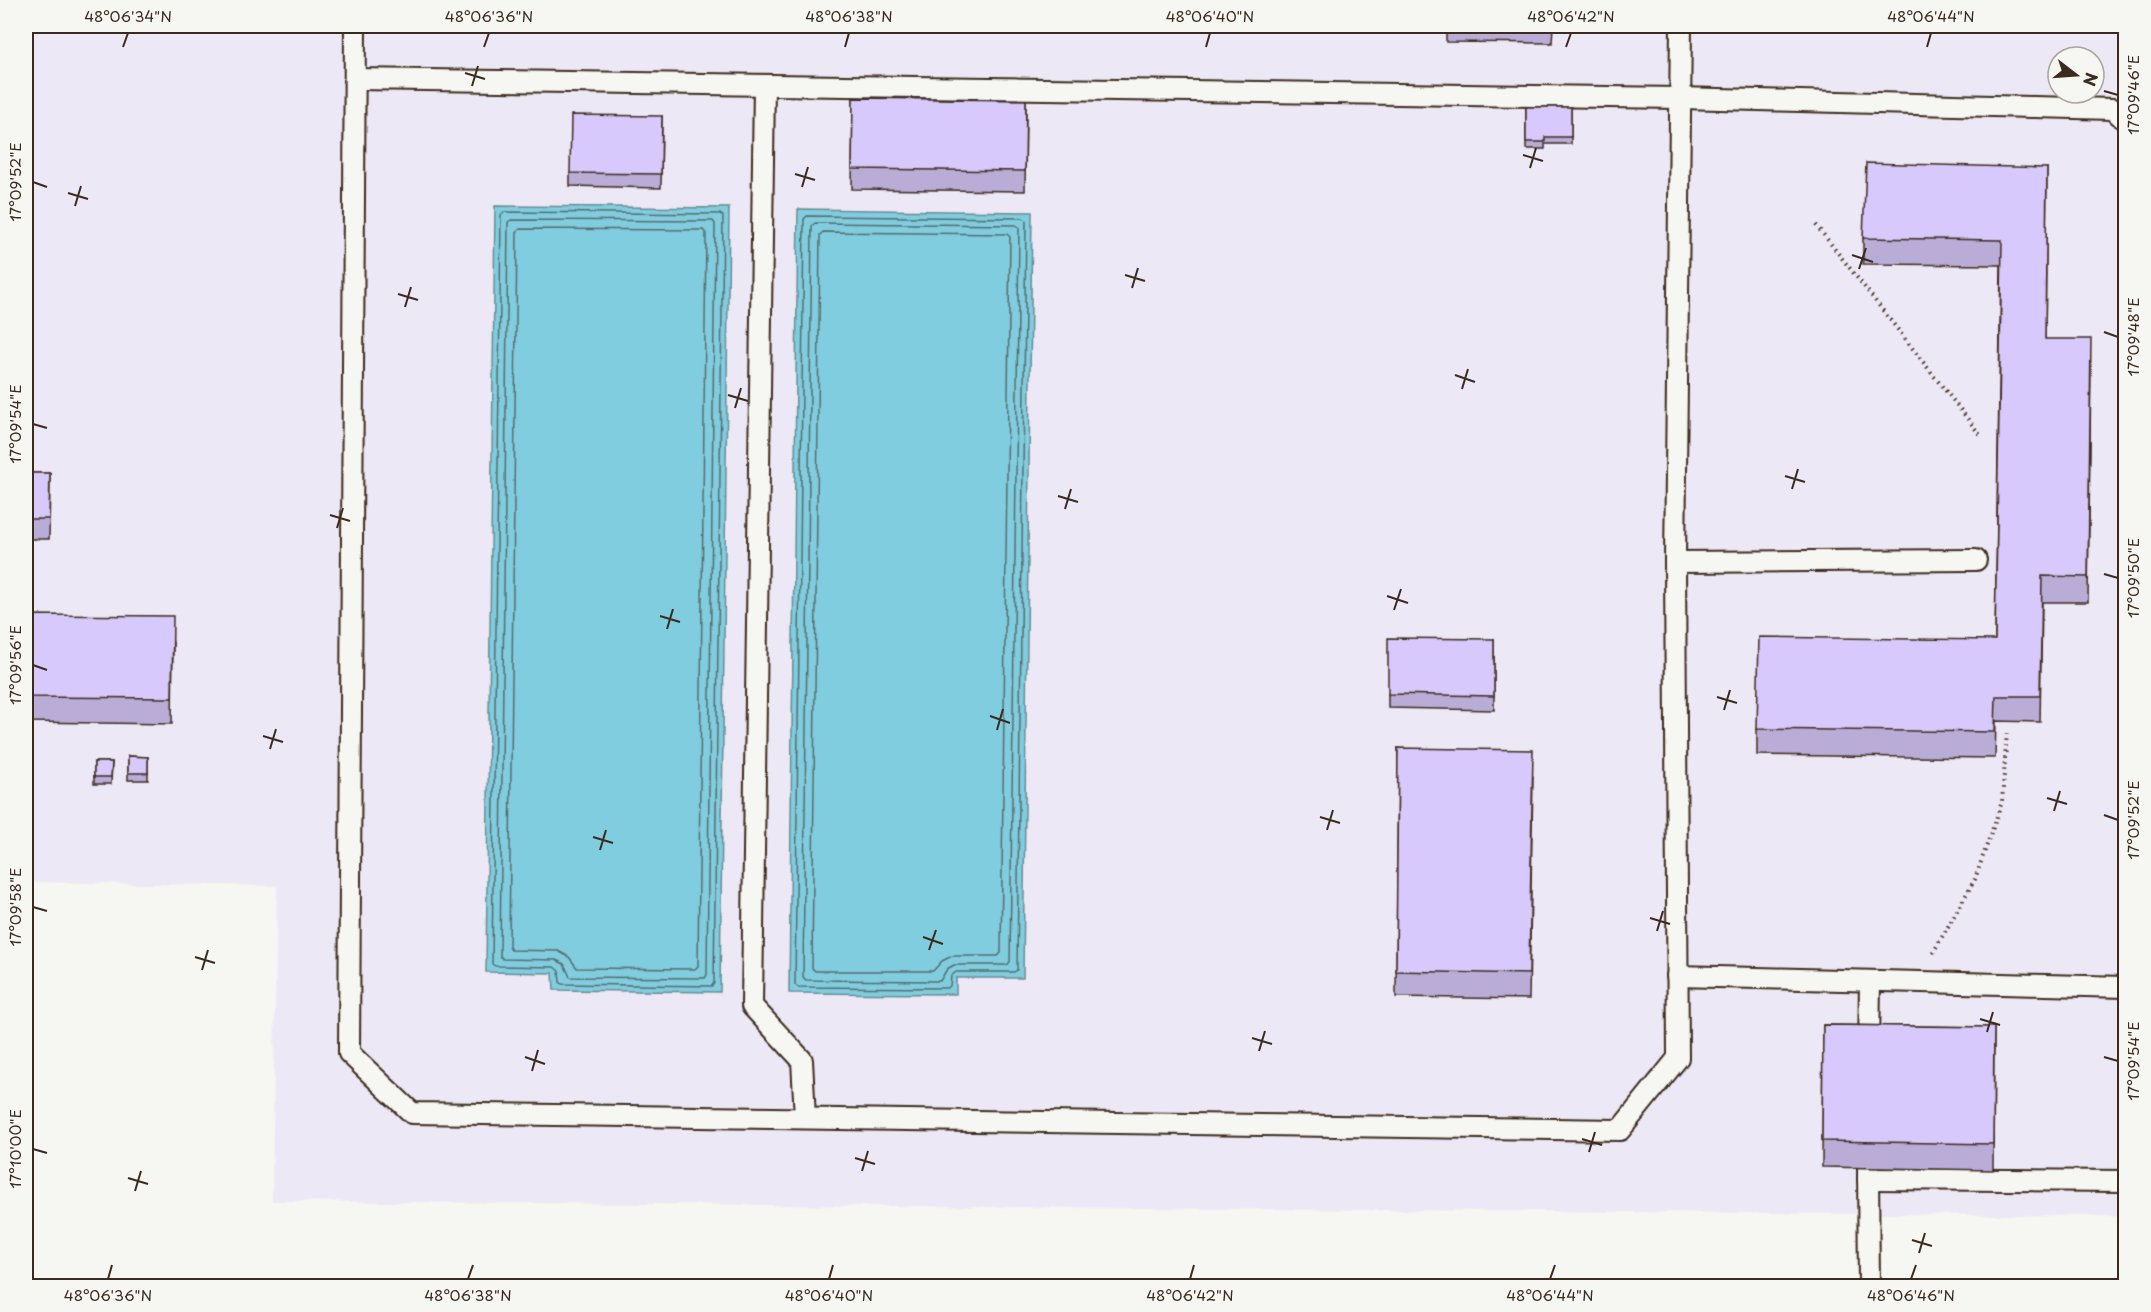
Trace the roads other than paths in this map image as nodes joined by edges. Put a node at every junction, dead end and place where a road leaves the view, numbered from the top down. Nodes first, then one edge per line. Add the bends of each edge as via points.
1 (355, 26) edge
2 (1681, 26) edge
3 (355, 79) junction
4 (764, 85) junction
5 (1680, 98) junction
6 (2126, 121) edge
7 (1976, 560) dead end
8 (1675, 562) junction
9 (1677, 976) junction
10 (1870, 981) junction
11 (2126, 987) edge
12 (1869, 1051) edge
13 (805, 1118) junction
14 (2126, 1181) edge
15 (1869, 1287) edge

1 - 3 lane
2 - 5 lane
3 - 4 lane
3 - 13 lane via 349,1053 412,1113
4 - 5 lane
4 - 13 lane via 752,1006 802,1060
5 - 6 lane via 2113,109
5 - 8 lane
7 - 8 lane
8 - 9 lane
9 - 10 lane
9 - 13 lane via 1678,1058 1620,1130
10 - 11 lane
10 - 12 lane
14 - 15 lane via 1868,1173

